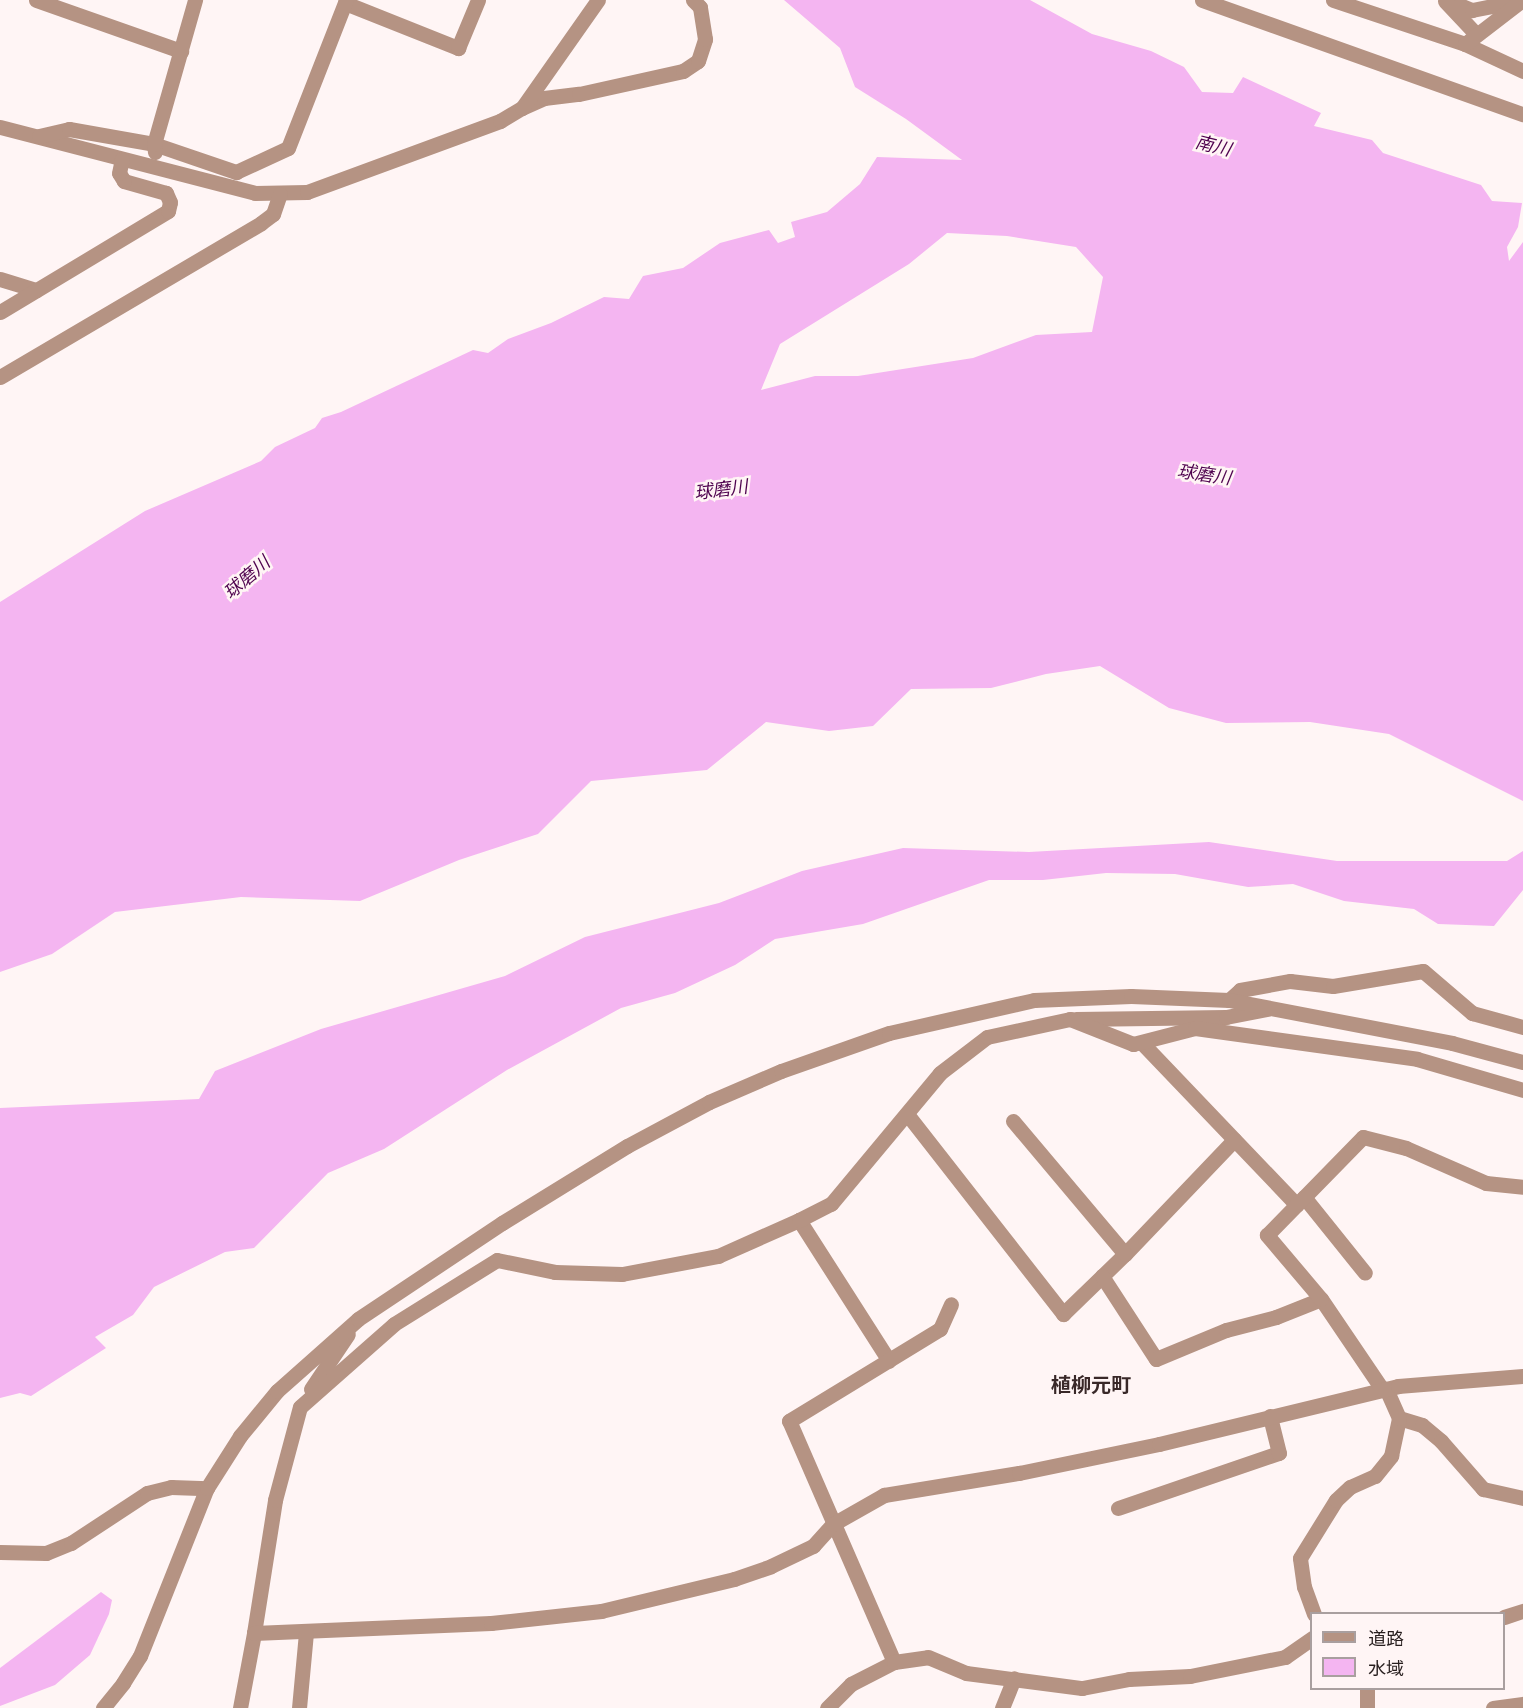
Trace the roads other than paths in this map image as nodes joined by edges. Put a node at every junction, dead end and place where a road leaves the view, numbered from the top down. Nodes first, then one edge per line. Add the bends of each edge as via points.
1 (36, 0) edge
2 (195, 0) edge
3 (478, 0) edge
4 (598, 0) edge
5 (693, 0) edge
6 (1202, 0) edge
7 (1333, 0) edge
8 (1445, 0) edge
9 (1523, 0) edge
10 (346, 2) edge
11 (1470, 39) junction
12 (181, 51) junction
13 (1523, 71) edge
14 (522, 108) junction
15 (1523, 114) edge
16 (0, 127) edge
17 (36, 136) junction
18 (154, 144) junction
19 (122, 159) junction
20 (150, 166) junction
21 (279, 194) junction
22 (0, 279) edge
23 (36, 290) junction
24 (0, 312) edge
25 (0, 377) edge
26 (1229, 1000) junction
27 (1270, 1008) junction
28 (1226, 1017) junction
29 (1070, 1019) junction
30 (1523, 1027) edge
31 (1195, 1028) junction
32 (1142, 1043) junction
33 (1523, 1062) edge
34 (1523, 1090) edge
35 (907, 1114) junction
36 (1013, 1121) dead end
37 (1234, 1140) junction
38 (1523, 1187) edge
39 (1300, 1201) junction
40 (799, 1221) junction
41 (1125, 1254) junction
42 (1365, 1273) dead end
43 (1102, 1276) junction
44 (1321, 1299) junction
45 (951, 1304) dead end
46 (358, 1319) junction
47 (889, 1360) junction
48 (1523, 1376) edge
49 (1384, 1389) junction
50 (300, 1407) junction
51 (1270, 1416) junction
52 (1399, 1418) junction
53 (207, 1488) junction
54 (1523, 1498) edge
55 (1118, 1508) dead end
56 (833, 1524) junction
57 (0, 1552) edge
58 (1523, 1611) edge
59 (1313, 1612) edge
60 (1505, 1616) edge
61 (306, 1632) junction
62 (254, 1633) junction
63 (1310, 1639) edge
64 (894, 1662) junction
65 (1014, 1678) junction
66 (1367, 1690) edge
67 (1523, 1704) edge
68 (103, 1708) edge
69 (240, 1708) edge
70 (299, 1708) edge
71 (827, 1708) edge
72 (1002, 1708) edge
73 (1367, 1708) edge
74 (1493, 1708) edge

1 - 12 street
2 - 12 street
3 - 10 street via 458,48
4 - 14 street
5 - 14 street via 700,7 705,39 698,62 682,71 544,98
6 - 15 street
7 - 11 street
8 - 9 street via 1472,10
8 - 11 street
9 - 11 street
10 - 18 street via 288,148 236,172
11 - 13 street
12 - 18 street
14 - 21 street via 500,121 307,192
16 - 17 street
17 - 18 street via 69,129
17 - 19 street
18 - 20 street via 156,154
19 - 20 street
19 - 23 street via 119,173 124,181 166,193 168,211
20 - 21 street via 255,193
21 - 25 street via 273,214 261,223
22 - 23 street
23 - 24 street
26 - 27 street
26 - 30 street via 1240,990 1290,981 1333,986 1423,971 1472,1013
26 - 46 street via 1131,996 1034,1000 889,1033 781,1071 709,1102 627,1146
27 - 28 street
27 - 33 street via 1452,1043
28 - 29 street
28 - 31 street
29 - 32 street via 1132,1044
29 - 35 street via 987,1037 940,1073
31 - 32 street
31 - 34 street via 1417,1059
32 - 37 street
35 - 40 street via 831,1204
35 - 43 street via 1063,1314
36 - 41 street
37 - 39 street
37 - 41 street
38 - 39 street via 1486,1183 1406,1148 1363,1137
39 - 42 street
39 - 44 street via 1267,1235
40 - 47 street
40 - 50 street via 718,1256 622,1274 555,1272 496,1260 394,1324
41 - 43 street
43 - 44 street via 1156,1359 1226,1330 1276,1317
44 - 49 street
45 - 47 street via 940,1329
46 - 50 street
46 - 53 street via 277,1391 240,1436
47 - 56 street via 789,1421
48 - 49 street
49 - 51 street
49 - 52 street
50 - 62 street via 275,1500
51 - 55 street via 1279,1454
51 - 56 street via 1019,1473 884,1495
52 - 54 street via 1422,1425 1441,1441 1483,1489
52 - 59 street via 1391,1456 1382,1470 1350,1487 1336,1500 1300,1558 1304,1587
53 - 57 street via 171,1487 147,1493 71,1544 46,1553
53 - 68 street via 140,1656
56 - 61 street via 813,1546 761,1569 601,1611 491,1623
56 - 64 street
58 - 60 street
61 - 62 street
61 - 70 street
62 - 69 street
63 - 65 street via 1285,1657 1190,1676 1129,1679 1082,1688
64 - 65 street via 928,1657 966,1673
64 - 71 street via 851,1684
65 - 72 street
66 - 73 street
67 - 74 street

